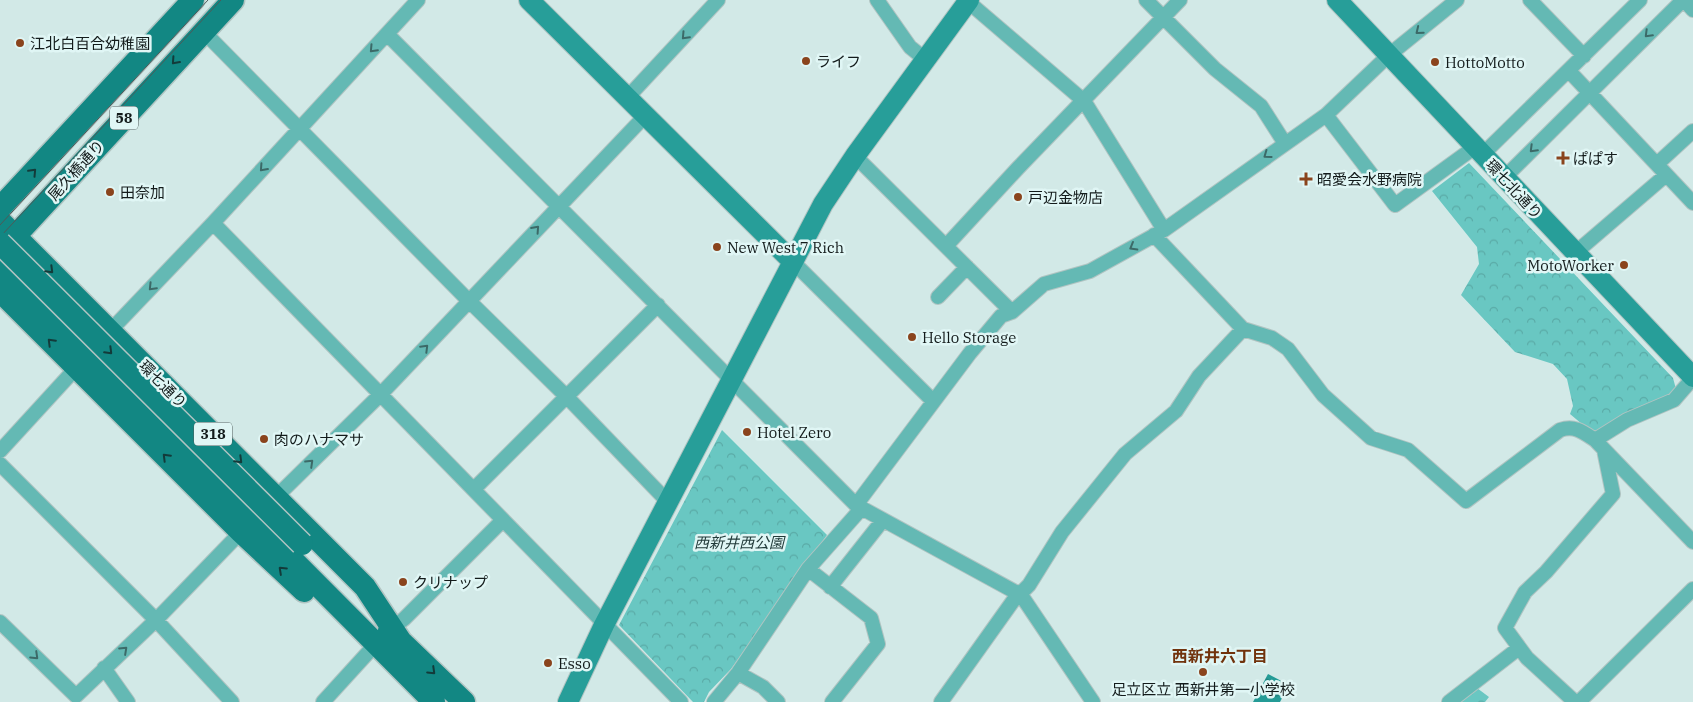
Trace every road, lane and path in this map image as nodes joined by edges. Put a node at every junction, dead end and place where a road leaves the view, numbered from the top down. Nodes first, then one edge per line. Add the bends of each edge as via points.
1 (233, 0) edge
2 (418, 0) edge
3 (528, 0) edge
4 (877, 0) edge
5 (1146, 0) edge
6 (1180, 0) edge
7 (1337, 0) edge
8 (1457, 0) edge
9 (1530, 0) edge
10 (1640, 0) edge
11 (1684, 0) edge
12 (967, 1) edge
13 (712, 2) edge
14 (184, 3) edge
15 (1693, 10) edge
16 (1163, 18) junction
17 (203, 31) junction
18 (387, 34) junction
19 (1389, 55) junction
20 (1584, 56) junction
21 (926, 60) junction
22 (1569, 71) junction
23 (1589, 93) junction
24 (627, 98) junction
25 (1084, 101) junction
26 (1326, 114) junction
27 (645, 116) junction
28 (299, 128) junction
29 (1693, 131) edge
30 (1284, 142) junction
31 (1479, 151) junction
32 (855, 156) junction
33 (1662, 169) junction
34 (1504, 178) junction
35 (1693, 203) edge
36 (558, 206) junction
37 (0, 208) edge
38 (213, 224) junction
39 (1159, 232) junction
40 (5, 233) edge
41 (946, 246) junction
42 (0, 252) edge
43 (1575, 253) junction
44 (793, 262) junction
45 (0, 266) edge
46 (967, 267) junction
47 (0, 290) edge
48 (938, 297) dead end
49 (470, 301) junction
50 (658, 306) junction
51 (1012, 312) junction
52 (1244, 329) junction
53 (110, 330) junction
54 (77, 367) junction
55 (1692, 372) edge
56 (731, 380) junction
57 (380, 396) junction
58 (567, 397) junction
59 (933, 400) junction
60 (1600, 445) junction
61 (0, 452) edge
62 (0, 464) edge
63 (474, 489) junction
64 (276, 497) junction
65 (669, 504) junction
66 (858, 507) junction
67 (503, 520) junction
68 (883, 520) junction
69 (241, 532) junction
70 (1693, 542) edge
71 (296, 550) junction
72 (808, 569) junction
73 (830, 587) junction
74 (1693, 588) edge
75 (1021, 595) junction
76 (156, 620) junction
77 (1, 625) edge
78 (604, 625) junction
79 (389, 642) junction
80 (1519, 648) junction
81 (104, 668) junction
82 (738, 672) junction
83 (128, 702) edge
84 (232, 702) edge
85 (323, 702) edge
86 (434, 702) edge
87 (464, 702) edge
88 (568, 702) edge
89 (682, 702) edge
90 (714, 702) edge
91 (778, 702) edge
92 (832, 702) edge
93 (941, 702) edge
94 (1094, 702) edge
95 (1449, 702) edge
96 (1577, 702) edge

1 - 17 main road, 尾久橋通り / 58
2 - 18 street
3 - 24 street
4 - 21 street via 910,46
5 - 16 street
6 - 16 street
7 - 19 street, 環七北通り
8 -> 19 street
9 - 20 street
10 - 20 street
11 - 15 street
11 -> 23 street
12 - 21 street
12 - 25 street
13 -> 24 street
37 -> 14 main road, 尾久橋通り / 58
16 - 25 street
16 - 30 street via 1215,69 1261,106
17 - 28 street
17 -> 40 main road, 尾久橋通り / 58
18 -> 28 street
18 - 36 street
19 - 26 street
19 - 31 street, 環七北通り
20 - 22 street
21 - 32 street
22 - 23 street
22 - 31 street
23 - 33 street
23 -> 34 street
24 - 27 street
25 - 39 street
25 - 41 street
26 - 30 street
26 - 31 street via 1395,205
27 - 36 street
27 - 44 street
28 -> 38 street
28 - 49 street
29 - 33 street
30 -> 39 street
31 - 34 street, 環七北通り
32 - 41 street
32 - 44 street via 823,204
33 - 35 street
33 - 43 street
34 - 43 street, 環七北通り
49 -> 36 street
36 - 50 street
38 -> 53 street
38 - 57 street
39 -> 51 street via 1090,271 1044,284
39 - 52 street
40 - 42 main road, 尾久橋通り / 58
40 -> 53 main road, 環七通り / 318
40 -> 71 main road, 環七通り / 318, bridge
41 - 46 street
43 - 55 street, 環七北通り
44 - 56 street
44 - 59 street
45 - 71 main road, 環七通り / 318
46 - 48 street
46 - 51 street
54 -> 47 main road, 環七通り / 318
57 -> 49 street
49 - 58 street
50 - 56 street
50 - 58 street
51 - 59 street via 1000,316
52 - 60 street via 1272,338 1288,348 1323,394 1371,438 1408,450 1466,501 1560,430 1570,427 1582,431
52 - 75 street via 1199,376 1176,411 1125,454 1062,532
53 -> 64 main road, 環七通り / 318
54 - 61 street
69 -> 54 main road, 環七通り / 318
55 - 60 street via 1674,400 1626,420
56 - 65 street
56 - 66 street
57 - 63 street
64 -> 57 street
58 - 63 street
58 - 65 street
59 - 66 street
60 - 70 street
60 - 80 street via 1613,494 1525,592 1515,608 1505,628
62 - 76 street
63 - 67 street
64 - 79 main road, 環七通り / 318 via 365,587
65 - 78 street
66 - 68 street
66 - 72 street
67 - 78 street
67 - 79 street via 404,619
68 - 73 street
68 - 75 street
69 - 76 street
79 -> 69 main road, 環七通り / 318 via 336,620
71 - 79 main road, 環七通り / 318
72 - 73 street
72 - 82 street
73 - 92 street via 871,618 878,644
74 - 96 street
75 - 93 street
75 - 94 street
81 -> 76 street
76 - 84 street
77 -> 81 street via 76,696
78 - 88 street
78 - 89 street
79 - 85 street
79 - 86 main road, 環七通り / 318
79 -> 87 main road, 環七通り / 318
80 - 95 street
80 - 96 street via 1547,678
81 - 83 street
82 - 90 street
82 - 91 street via 763,687

